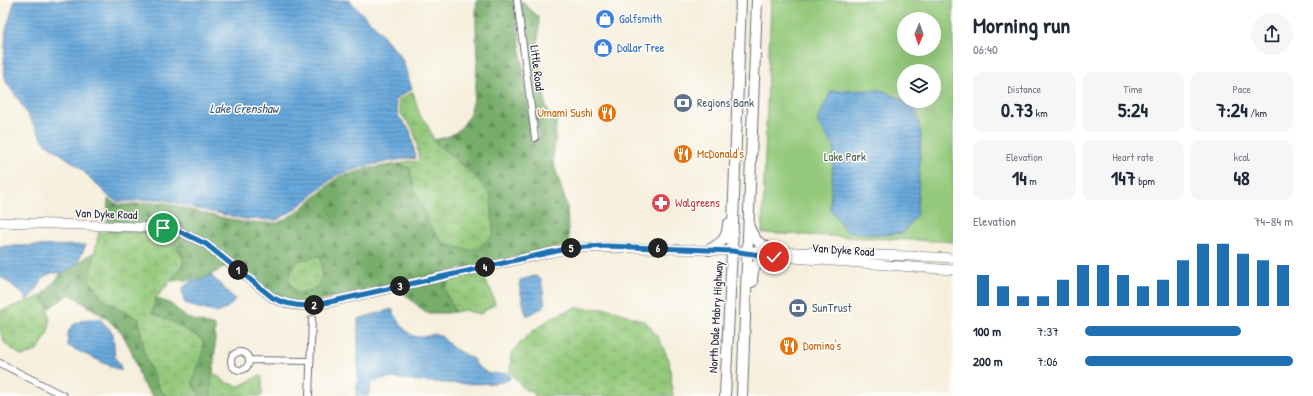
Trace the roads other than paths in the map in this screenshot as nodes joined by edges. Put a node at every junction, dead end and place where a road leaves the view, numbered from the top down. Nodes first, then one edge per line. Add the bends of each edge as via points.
1 (517, 0) edge
2 (736, 0) edge
3 (740, 0) edge
4 (757, 0) edge
5 (535, 138) dead end
6 (0, 222) edge
7 (748, 225) junction
8 (709, 250) junction
9 (732, 251) junction
10 (747, 251) junction
11 (774, 254) junction
12 (953, 258) edge
13 (953, 270) edge
14 (312, 319) dead end
15 (728, 334) junction
16 (249, 360) dead end
17 (310, 362) junction
18 (0, 363) edge
19 (742, 395) edge
20 (64, 396) edge
21 (309, 396) edge
22 (725, 396) edge
23 (731, 396) edge

1 - 5 street, Little Road
2 - 8 main road via 728,230 723,241
3 - 9 main road, North Dale Mabry Highway
4 - 7 main road
6 - 8 street, Van Dyke Road via 163,228 181,232 206,244 273,298 297,306 316,305 570,248 606,246
7 - 10 main road
7 - 11 main road via 756,241
8 - 9 street, Van Dyke Road
9 - 10 street, Van Dyke Road
9 - 15 main road, North Dale Mabry Highway
10 - 11 street, Van Dyke Road
10 - 19 main road
11 - 12 street, Van Dyke Road
11 - 13 street, Van Dyke Road
11 - 19 main road via 762,260 753,269 749,352
14 - 17 street
15 - 22 main road, North Dale Mabry Highway
15 - 23 main road via 731,345
16 - 17 street
17 - 21 street
18 - 20 street

